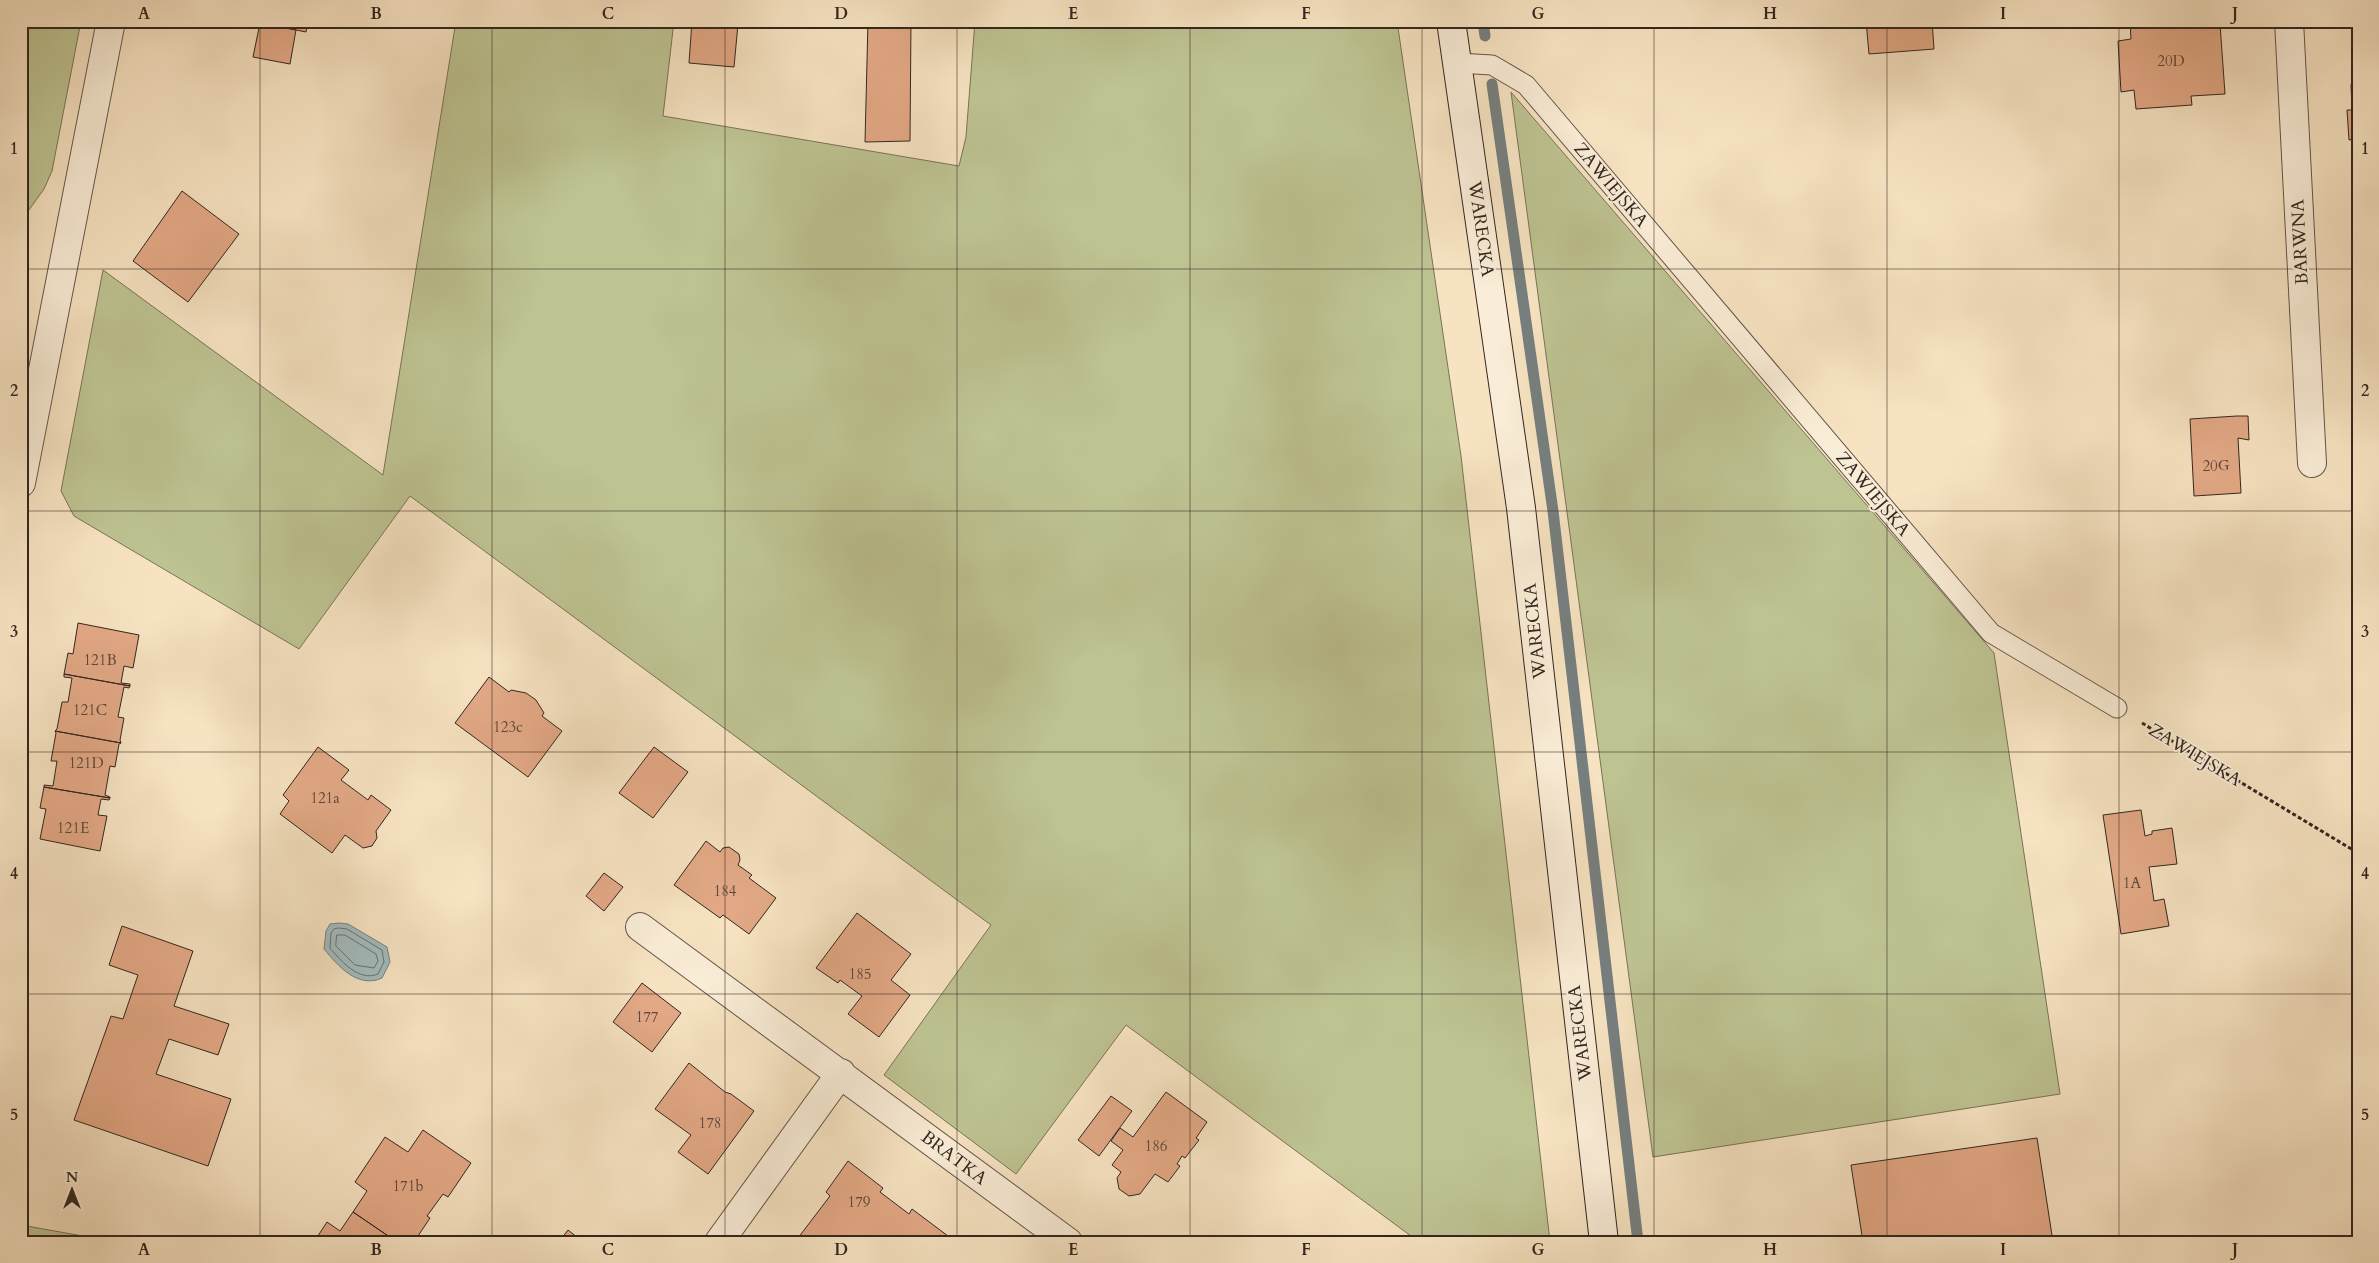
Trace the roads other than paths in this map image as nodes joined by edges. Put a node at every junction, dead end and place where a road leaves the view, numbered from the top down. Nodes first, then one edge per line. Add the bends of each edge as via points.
1 (110, 21) edge
2 (1451, 21) edge
3 (2289, 21) edge
4 (1457, 63) junction
5 (2312, 463) dead end
6 (21, 484) edge
7 (2117, 708) road end
8 (640, 928) dead end
9 (841, 1073) junction
10 (719, 1242) edge
11 (1068, 1242) edge
12 (1604, 1242) edge

1 - 6 street
2 - 4 street, WARECKA
3 - 5 street, BARWNA
4 - 7 lane, ZAWIEJSKA via 1492,66 1526,85 1991,633
4 - 12 street, WARECKA via 1521,508
8 - 9 street, BRATKA
9 - 10 street
9 - 11 street, BRATKA

